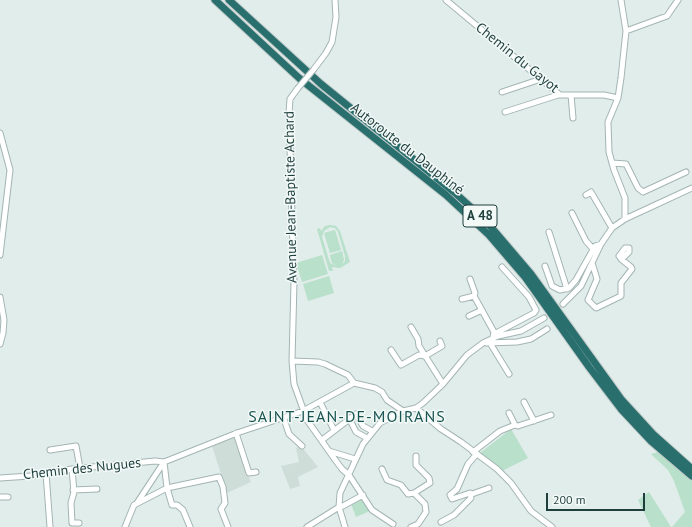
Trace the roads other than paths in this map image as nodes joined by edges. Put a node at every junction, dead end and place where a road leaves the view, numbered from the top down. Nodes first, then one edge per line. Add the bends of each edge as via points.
1 (215, 0) edge
2 (229, 0) edge
3 (335, 0) edge
4 (446, 0) edge
5 (621, 0) edge
6 (678, 0) edge
7 (626, 31) junction
8 (541, 79) junction
9 (502, 92) dead end
10 (560, 95) junction
11 (571, 95) junction
12 (618, 98) junction
13 (505, 112) dead end
14 (573, 118) dead end
15 (0, 133) edge
16 (612, 163) junction
17 (686, 172) dead end
18 (692, 188) edge
19 (586, 195) dead end
20 (572, 213) dead end
21 (625, 219) junction
22 (612, 228) junction
23 (549, 232) dead end
24 (601, 244) junction
25 (593, 249) junction
26 (0, 255) edge
27 (622, 259) dead end
28 (592, 263) junction
29 (545, 266) dead end
30 (502, 267) dead end
31 (470, 279) dead end
32 (567, 289) junction
33 (474, 296) junction
34 (0, 298) edge
35 (462, 299) dead end
36 (563, 304) dead end
37 (482, 310) junction
38 (469, 316) dead end
39 (544, 318) dead end
40 (411, 327) dead end
41 (547, 329) dead end
42 (491, 340) junction
43 (440, 341) dead end
44 (0, 344) edge
45 (391, 350) dead end
46 (425, 356) junction
47 (292, 361) junction
48 (509, 374) dead end
49 (445, 382) junction
50 (354, 383) junction
51 (320, 402) junction
52 (524, 402) dead end
53 (416, 408) junction
54 (303, 411) junction
55 (403, 411) junction
56 (509, 413) dead end
57 (551, 415) dead end
58 (349, 418) junction
59 (284, 419) junction
60 (534, 421) junction
61 (515, 425) junction
62 (334, 430) junction
63 (372, 431) junction
64 (236, 433) junction
65 (367, 438) junction
66 (322, 440) junction
67 (302, 446) dead end
68 (50, 450) dead end
69 (329, 451) junction
70 (475, 453) junction
71 (416, 456) dead end
72 (355, 460) junction
73 (164, 462) junction
74 (80, 468) junction
75 (72, 469) junction
76 (382, 469) dead end
77 (692, 469) edge
78 (256, 472) dead end
79 (46, 474) junction
80 (350, 476) junction
81 (692, 476) edge
82 (0, 478) edge
83 (167, 488) junction
84 (489, 488) dead end
85 (97, 489) dead end
86 (73, 490) junction
87 (414, 493) junction
88 (472, 494) junction
89 (363, 496) junction
90 (0, 497) edge
91 (8, 497) dead end
92 (136, 504) junction
93 (338, 507) junction
94 (441, 522) dead end
95 (79, 523) dead end
96 (393, 524) dead end
97 (50, 527) edge
98 (125, 527) edge
99 (190, 527) edge
100 (228, 527) edge
101 (307, 527) edge
102 (345, 527) edge
103 (411, 527) edge
104 (552, 527) edge

1 - 81 highway, Autoroute du Dauphiné / A 48 via 299,78 446,195 489,235 525,277 621,409 651,441
2 - 77 highway, Autoroute du Dauphiné / A 48 via 321,84 485,220 531,274 625,404 653,434
3 - 47 street, Avenue Jean-Baptiste Achard, bridge via 336,17 332,42 290,99 294,282
4 - 8 street, Chemin du Gayot
5 - 7 street
6 - 7 street via 667,16
7 - 12 street
8 - 9 street
8 - 10 street, Chemin du Gayot
10 - 11 street, Chemin du Gayot
10 - 13 street
11 - 12 street, Chemin du Gayot via 604,95
11 - 14 street
12 - 16 street via 608,122
15 - 26 street via 10,170
16 - 17 street via 626,164 638,188 643,192
16 - 21 street via 625,198
18 - 21 street
19 - 22 street via 591,192
20 - 25 street via 586,242
21 - 22 street
22 - 24 street
23 - 32 street
24 - 25 street via 598,243
24 - 28 street
25 - 32 street via 573,285
27 - 28 street via 632,269 621,283 621,296 596,308 588,300 597,279
28 - 36 street via 581,286
29 - 32 street via 552,286 560,290
30 - 42 street via 529,297 536,310 496,333
31 - 33 street via 476,293
33 - 35 street
33 - 37 street
34 - 44 street via 4,320
37 - 38 street
37 - 42 street via 494,332
39 - 42 street via 521,331
40 - 46 street
41 - 42 street via 531,339 517,342
42 - 48 street
42 - 49 street via 467,355
43 - 46 street via 442,346
45 - 46 street via 401,365 419,355
46 - 49 street
47 - 50 street via 325,364 348,375
47 - 54 street, Avenue Jean-Baptiste Achard via 294,384
49 - 53 street
50 - 51 street
50 - 55 street via 382,392 387,400
51 - 54 street
51 - 62 street
52 - 60 street
53 - 55 street
53 - 70 street
54 - 59 street
54 - 66 street, Avenue Jean-Baptiste Achard
55 - 63 street via 380,423
56 - 61 street
57 - 60 street
58 - 62 street
58 - 63 street via 356,414 363,426
58 - 65 street via 356,432
59 - 64 street
59 - 67 street via 290,434
60 - 61 street
61 - 70 street via 500,431
62 - 66 street
63 - 65 street
64 - 73 street
64 - 78 street via 249,473
65 - 72 street
66 - 69 street, Avenue Jean-Baptiste Achard
68 - 74 street via 76,446
69 - 72 street
69 - 80 street, Avenue Jean-Baptiste Achard
70 - 88 street via 457,489 450,495 452,499 467,493
70 - 104 street via 506,477 531,511
71 - 87 street via 416,466 429,478 430,483
72 - 80 street
73 - 74 street, Chemin des Nugues
73 - 83 street
73 - 92 street
74 - 75 street, Chemin des Nugues
75 - 79 street, Chemin des Nugues
75 - 86 street
76 - 87 street via 387,480 401,485 408,494
79 - 82 street, Chemin des Nugues
79 - 97 street
80 - 89 street, Avenue Jean-Baptiste Achard
80 - 93 street via 340,494
83 - 92 street
83 - 99 street via 172,505 177,505 183,510
83 - 100 street via 219,477 225,503 220,507
84 - 88 street
85 - 86 street
86 - 95 street via 72,523
87 - 103 street via 425,504 426,512 418,524
88 - 94 street via 461,509
89 - 93 street
89 - 96 street, Avenue Jean-Baptiste Achard via 372,510
90 - 91 street
92 - 98 street
93 - 101 street
93 - 102 street

